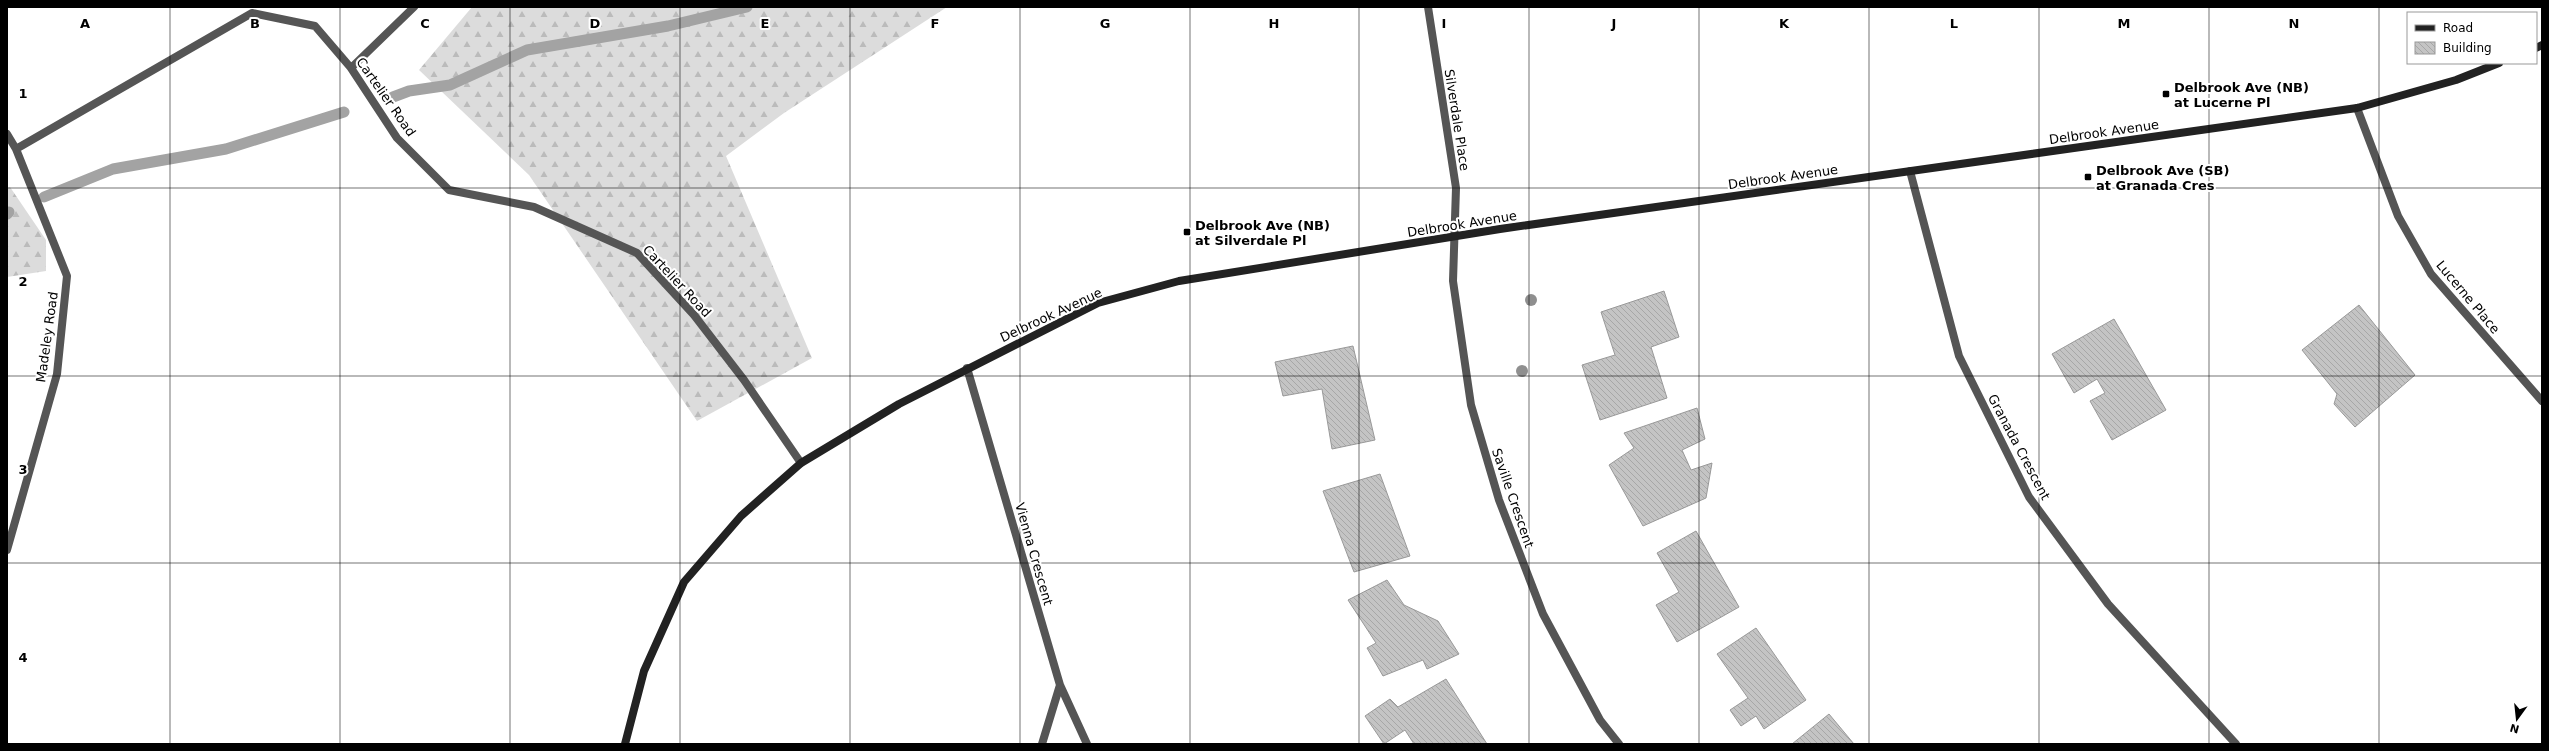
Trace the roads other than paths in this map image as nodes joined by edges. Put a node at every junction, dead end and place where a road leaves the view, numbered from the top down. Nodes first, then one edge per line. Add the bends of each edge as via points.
1 (414, 7) edge
2 (1428, 7) edge
3 (2496, 64) edge
4 (351, 68) junction
5 (2357, 108) junction
6 (7, 134) edge
7 (16, 148) junction
8 (1910, 171) junction
9 (1454, 237) junction
10 (967, 368) junction
11 (2542, 401) edge
12 (801, 463) junction
13 (7, 550) edge
14 (1060, 685) junction
15 (625, 744) edge
16 (1042, 744) edge
17 (1087, 744) edge
18 (1619, 744) edge
19 (2236, 744) edge

1 - 4 street
2 - 9 street, Silverdale Place via 1456,188
3 - 5 street, Delbrook Avenue via 2456,80
4 - 7 street, Cartelier Road via 315,26 252,13
4 - 12 street, Cartelier Road via 397,138 449,190 534,207 637,253 694,315 753,392
5 - 8 street, Delbrook Avenue
5 - 11 street, Lucerne Place via 2398,216 2431,274
6 - 7 street, Madeley Road
7 - 13 street, Madeley Road via 67,276 57,374
8 - 9 street, Delbrook Avenue
8 - 19 street, Granada Crescent via 1959,356 2029,497 2108,604
9 - 10 street, Delbrook Avenue via 1179,281 1098,304
9 - 18 street, Saville Crescent via 1453,281 1471,405 1499,500 1543,614 1600,720
10 - 12 street, Delbrook Avenue via 899,404
10 - 14 street, Vienna Crescent
12 - 15 street, Delbrook Avenue via 741,516 684,582 644,671
14 - 16 street
14 - 17 street, Vienna Crescent

